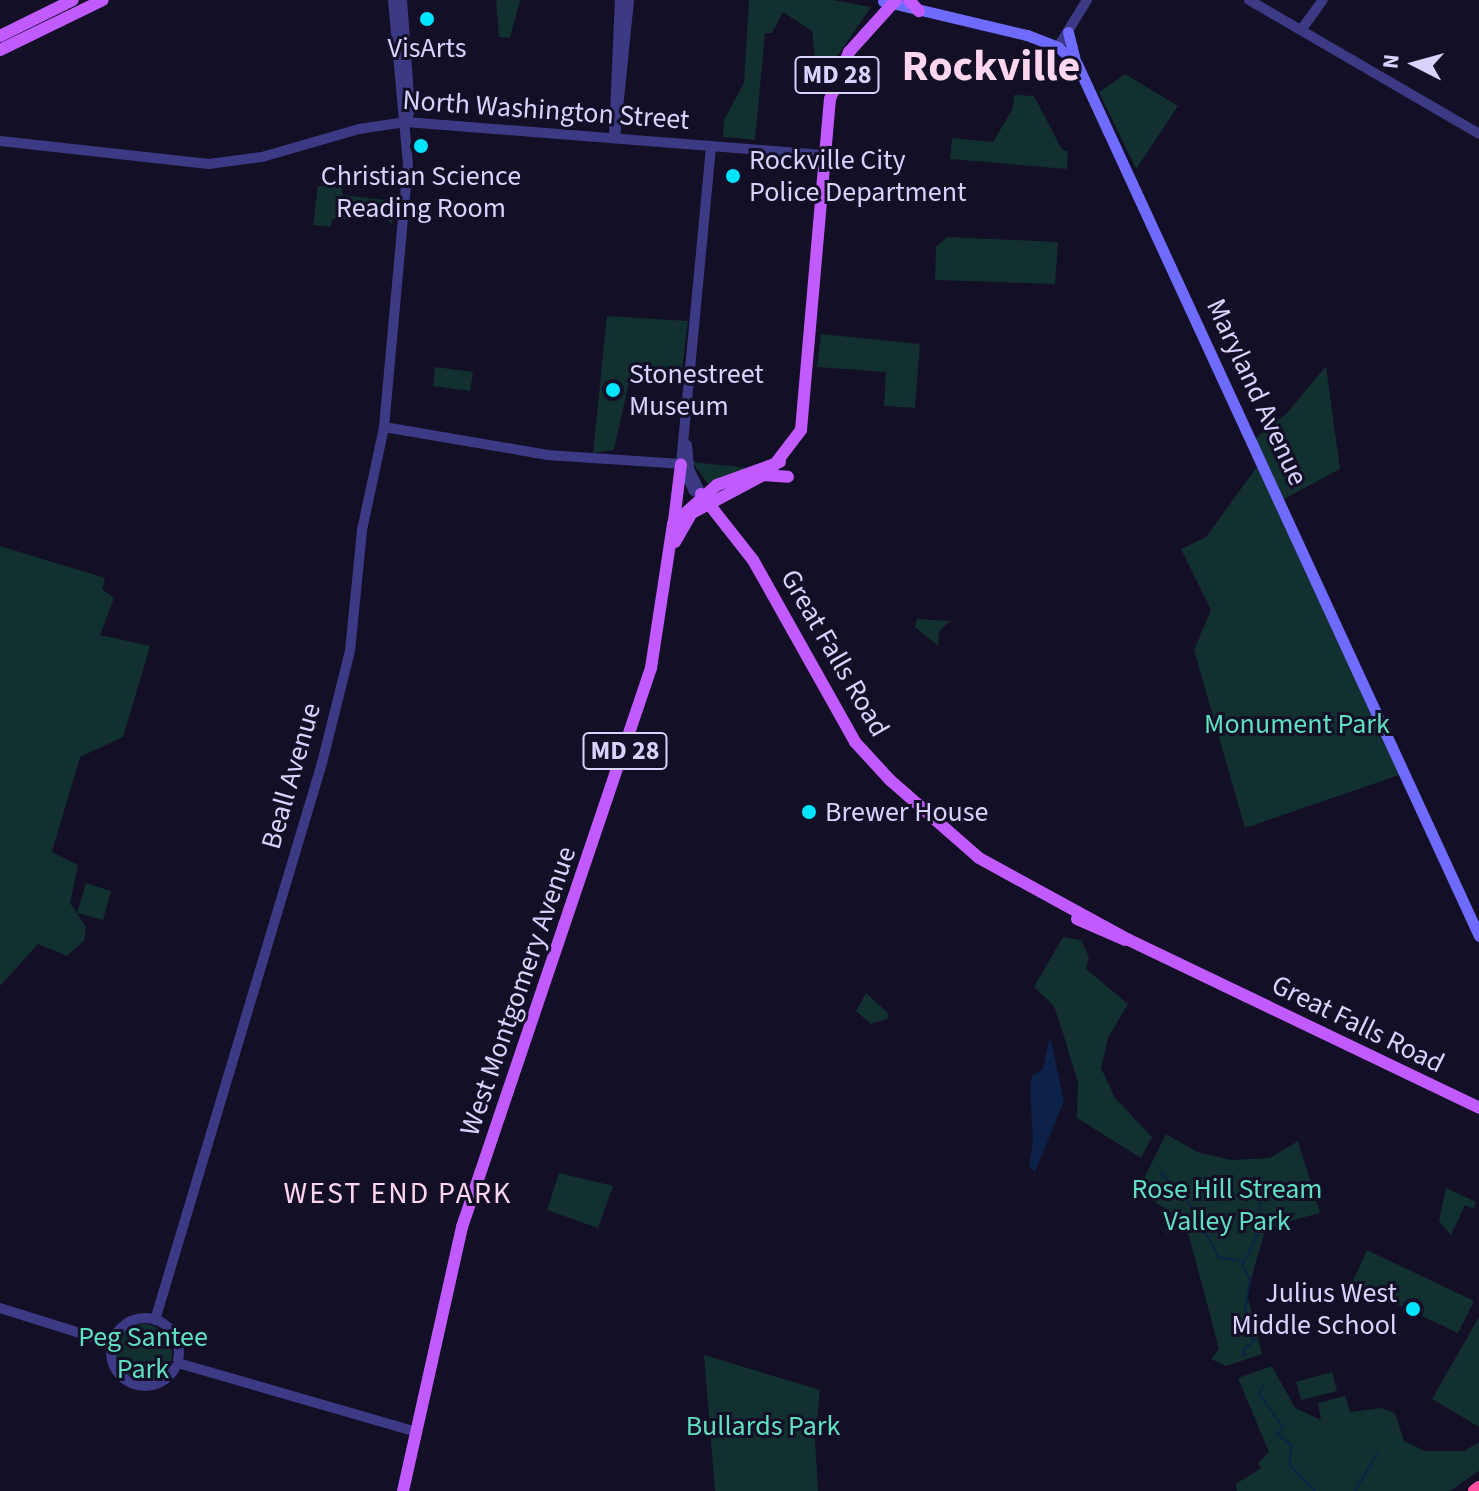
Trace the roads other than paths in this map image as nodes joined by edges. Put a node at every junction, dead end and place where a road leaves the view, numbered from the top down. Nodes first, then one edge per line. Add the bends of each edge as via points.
1 (103, 0) edge
2 (393, 0) edge
3 (402, 0) edge
4 (620, 0) edge
5 (629, 0) edge
6 (909, 0) edge
7 (1087, 0) edge
8 (1249, 0) edge
9 (1323, 0) edge
10 (72, 1) edge
11 (885, 3) edge
12 (919, 11) junction
13 (37, 19) junction
14 (50, 27) junction
15 (1301, 30) junction
16 (1068, 32) junction
17 (0, 36) edge
18 (15, 44) junction
19 (1058, 47) junction
20 (0, 50) edge
21 (1077, 64) junction
22 (406, 122) junction
23 (1479, 134) edge
24 (615, 138) junction
25 (0, 141) edge
26 (711, 146) junction
27 (824, 155) junction
28 (685, 416) junction
29 (384, 427) junction
30 (782, 459) junction
31 (681, 464) junction
32 (704, 498) junction
33 (673, 524) junction
34 (670, 554) junction
35 (1479, 936) edge
36 (1479, 1108) edge
37 (0, 1308) edge
38 (155, 1320) junction
39 (112, 1343) junction
40 (178, 1363) junction
41 (414, 1431) junction
42 (403, 1491) edge

1 - 14 main road
2 - 22 street, Beall Avenue
3 - 22 street, Beall Avenue via 410,110
4 - 24 street via 611,125
5 - 24 street
6 - 12 main road
7 - 16 street
8 - 15 street
9 - 15 street
10 - 13 main road
10 - 14 main road via 52,16
11 - 12 main road, Maryland Avenue
11 - 27 main road, MD 28 via 838,72
12 - 19 main road, Maryland Avenue
13 - 17 main road
13 - 18 main road
14 - 18 main road
15 - 23 street
16 - 19 street
16 - 21 main road
18 - 20 main road
19 - 21 main road, Maryland Avenue
21 - 35 main road, Maryland Avenue
22 - 24 street, North Washington Street
22 - 25 street, North Washington Street via 359,129 262,157 209,164
22 - 29 street, Beall Avenue
24 - 26 street, North Washington Street
26 - 27 street, North Washington Street
26 - 28 street
27 - 30 main road, MD 28 via 805,410 801,430
28 - 31 street
28 - 32 street via 689,469
29 - 31 street via 547,455
29 - 38 street, Beall Avenue via 362,530 350,651 330,734
30 - 32 main road, MD 28
30 - 32 main road, MD 28 via 762,475
31 - 32 street via 694,491
31 - 33 main road
32 - 33 main road, MD 28
32 - 34 main road, MD 28
32 - 36 main road, Great Falls Road via 753,560 841,721 869,760 979,858 1116,940 1129,940
33 - 34 main road, MD 28
34 - 41 main road, West Montgomery Avenue / MD 28 via 651,668 462,1227
37 - 39 street
38 - 39 street via 134,1320
38 - 40 street via 178,1342
39 - 40 street via 118,1373 135,1385 166,1380
40 - 41 street
41 - 42 main road, West Montgomery Avenue / MD 28

